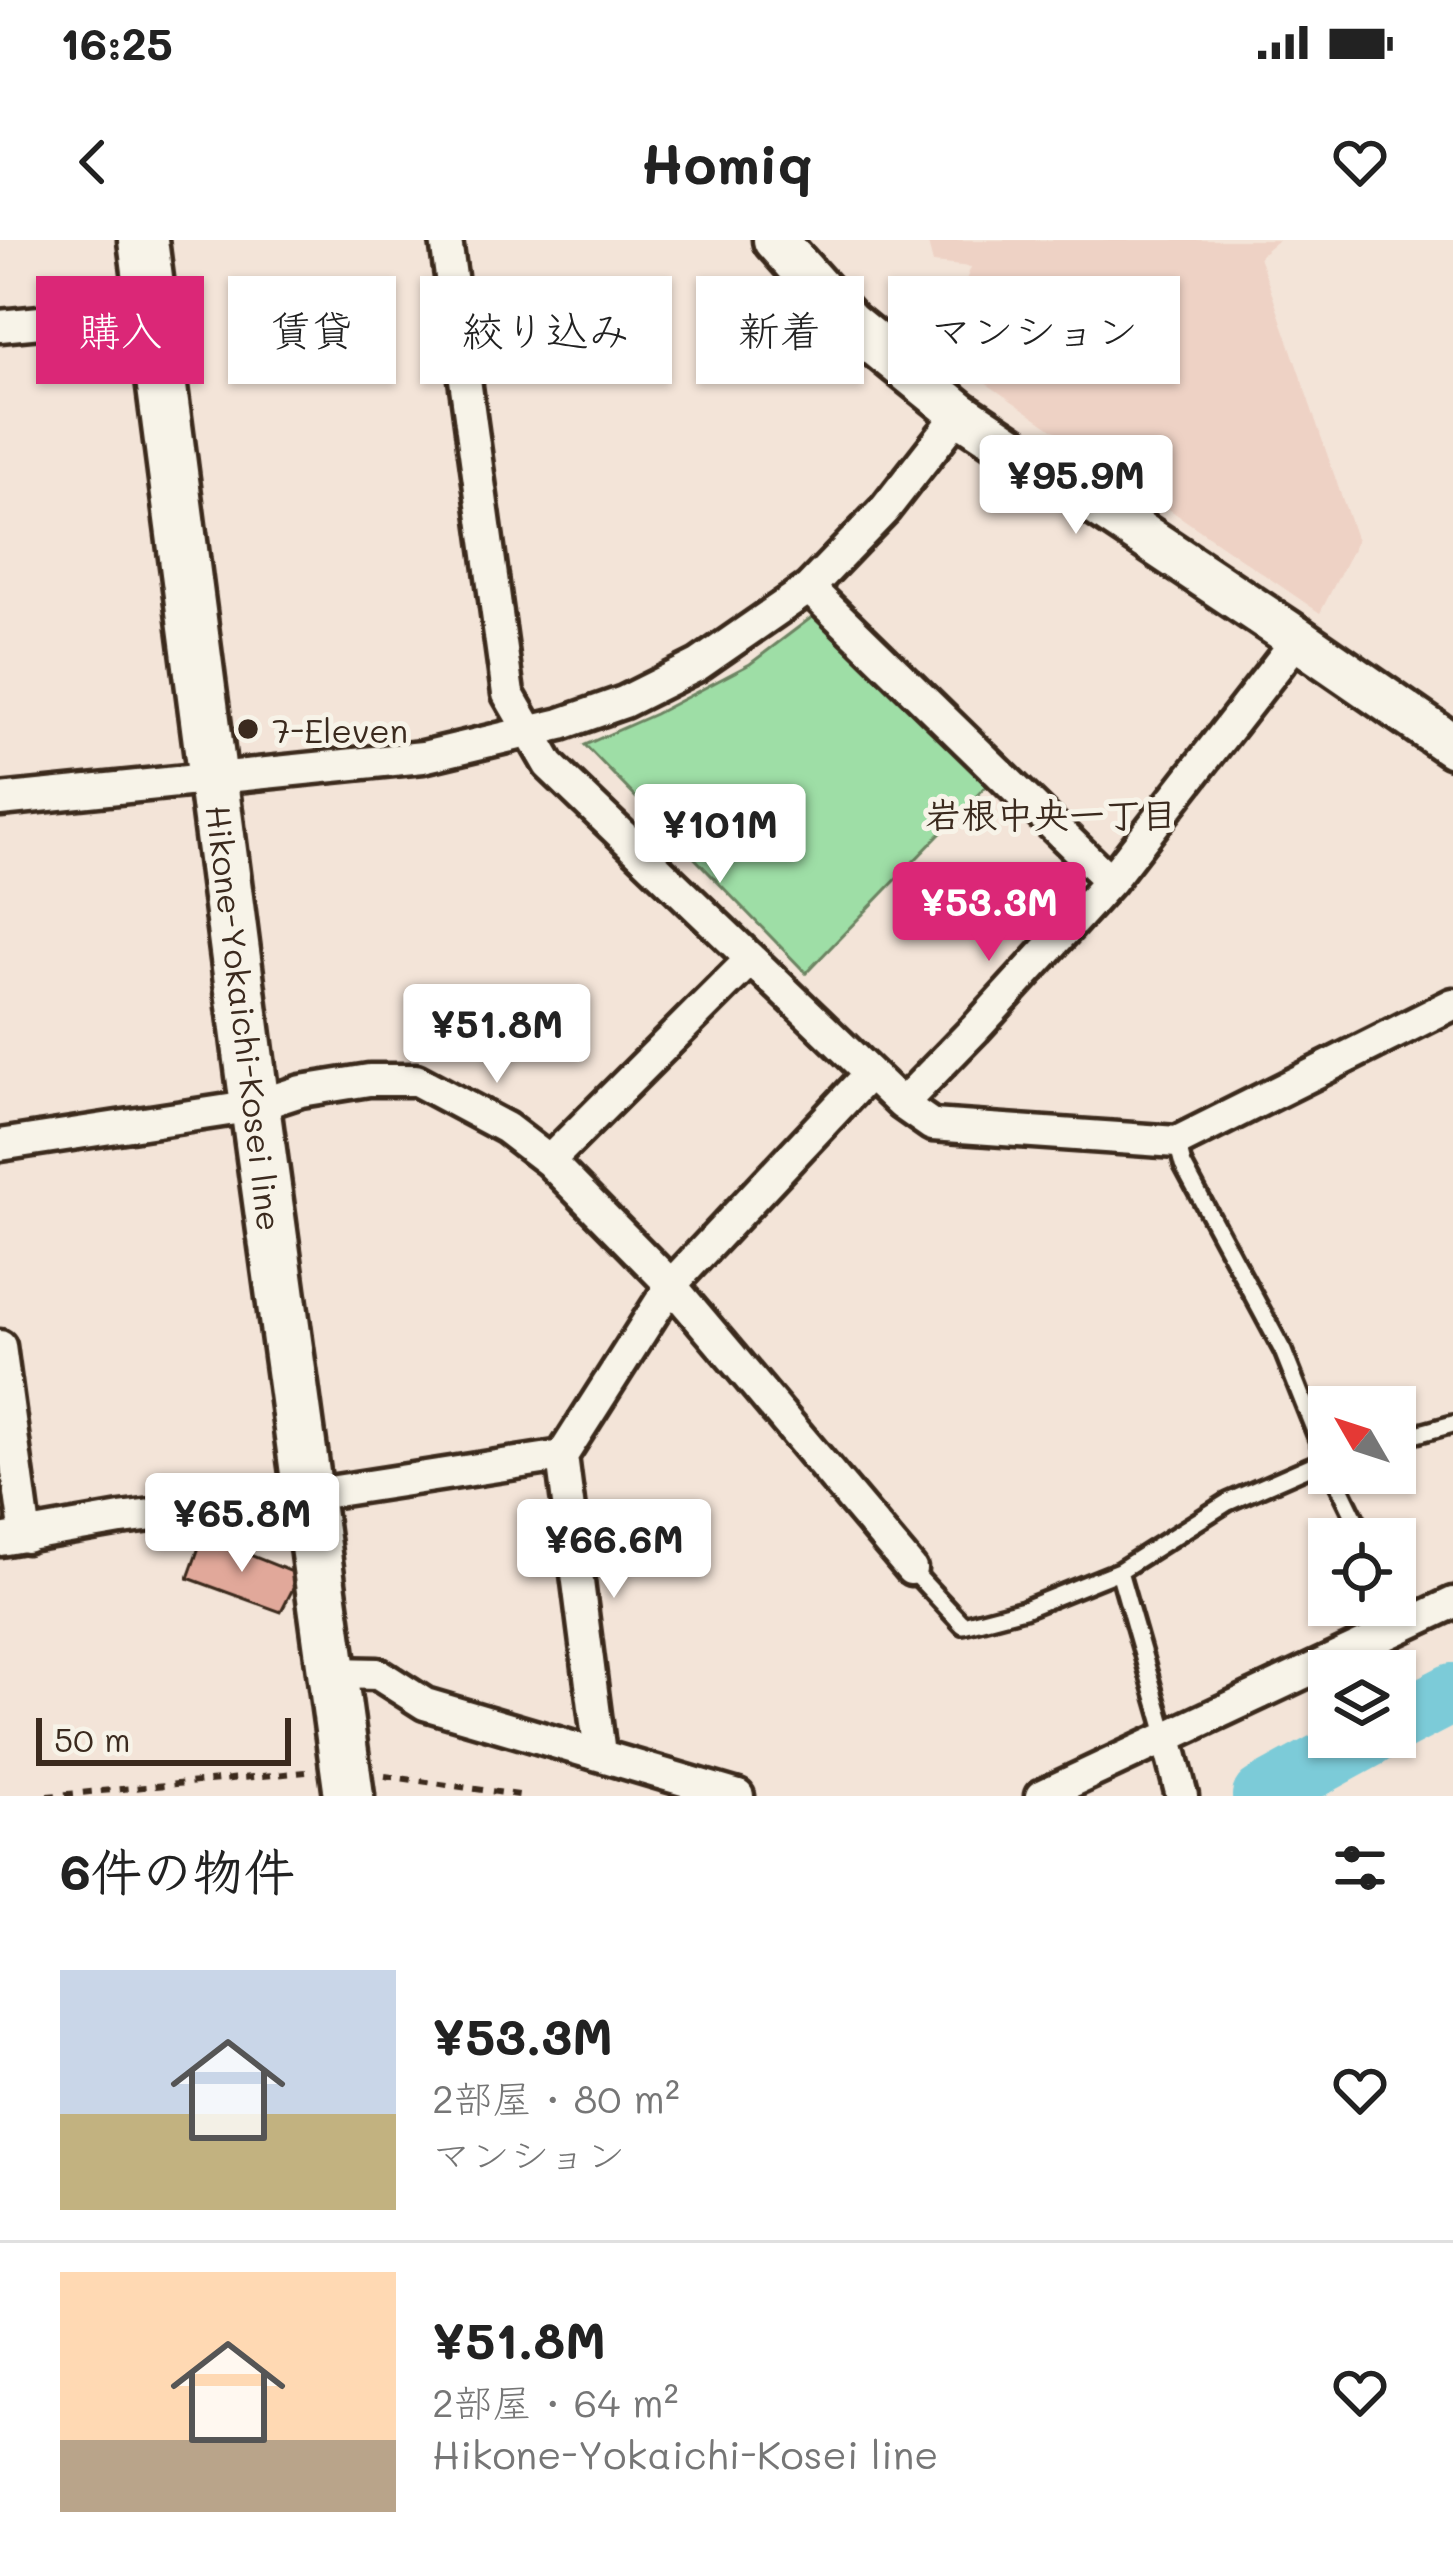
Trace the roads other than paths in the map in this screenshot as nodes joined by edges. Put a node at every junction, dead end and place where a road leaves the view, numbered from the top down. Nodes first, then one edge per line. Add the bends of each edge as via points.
1 (143, 240) edge
2 (446, 240) edge
3 (776, 240) edge
4 (148, 276) edge
5 (36, 322) edge
6 (0, 326) edge
7 (162, 384) edge
8 (960, 413) junction
9 (809, 588) junction
10 (1298, 639) junction
11 (528, 732) junction
12 (1453, 746) edge
13 (214, 777) junction
14 (0, 800) edge
15 (1110, 881) junction
16 (750, 960) junction
17 (1453, 1004) edge
18 (869, 1074) junction
19 (902, 1104) junction
20 (255, 1106) junction
21 (1177, 1142) junction
22 (0, 1145) edge
23 (549, 1161) junction
24 (671, 1285) junction
25 (0, 1346) edge
26 (1308, 1414) edge
27 (1453, 1424) edge
28 (1416, 1434) edge
29 (562, 1456) junction
30 (1308, 1472) edge
31 (310, 1495) junction
32 (13, 1539) edge
33 (911, 1569) joint
34 (1119, 1570) junction
35 (1453, 1603) edge
36 (334, 1673) junction
37 (1170, 1748) junction
38 (599, 1754) junction
39 (348, 1787) edge
40 (739, 1796) edge
41 (1040, 1796) edge
42 (1183, 1796) edge

1 - 4 main road, Hikone-Yokaichi-Kosei line
2 - 11 street via 508,694
3 - 8 street via 848,322
5 - 6 street
7 - 13 main road, Hikone-Yokaichi-Kosei line
8 - 9 street
8 - 10 street
9 - 11 street via 698,665 624,702
9 - 15 street
10 - 12 street
10 - 15 street
11 - 13 street via 423,757
11 - 16 street via 549,765
13 - 14 street
13 - 20 main road, Hikone-Yokaichi-Kosei line
15 - 19 street
16 - 18 street
16 - 23 street
17 - 21 street
18 - 19 street
18 - 24 street
19 - 21 street via 932,1125
20 - 22 street
20 - 23 street via 301,1090 416,1080
20 - 31 main road, Hikone-Yokaichi-Kosei line
21 - 26 lane
23 - 24 street
24 - 29 street
24 - 33 street
25 - 32 street
27 - 28 lane
29 - 31 street
29 - 38 street
30 - 34 lane via 1228,1502
31 - 32 street
31 - 36 main road, Hikone-Yokaichi-Kosei line
33 - 34 lane via 963,1625
34 - 37 lane
35 - 37 street via 1403,1618
36 - 38 street via 378,1674 425,1704
36 - 39 main road, Hikone-Yokaichi-Kosei line
37 - 41 street
37 - 42 street
38 - 40 street

